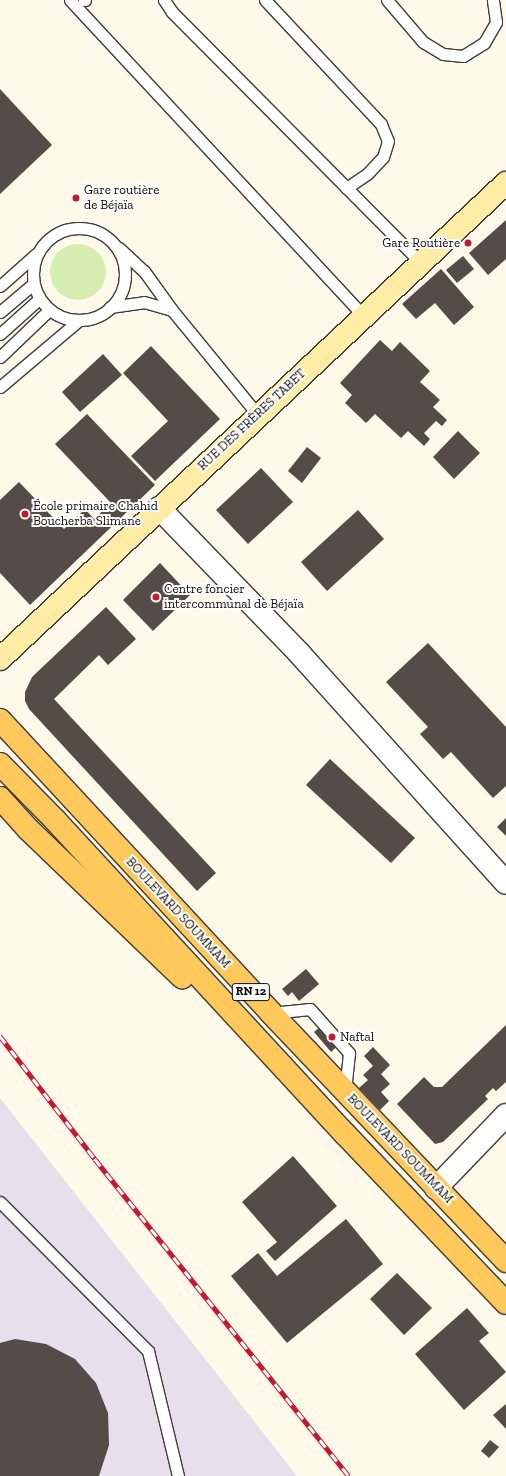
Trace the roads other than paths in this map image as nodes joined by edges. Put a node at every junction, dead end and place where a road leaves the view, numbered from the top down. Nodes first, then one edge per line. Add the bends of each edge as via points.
1 (70, 0) edge
2 (164, 0) edge
3 (265, 0) edge
4 (387, 0) edge
5 (493, 0) edge
6 (506, 183) edge
7 (346, 188) junction
8 (118, 246) junction
9 (37, 253) junction
10 (421, 262) junction
11 (33, 284) junction
12 (0, 286) edge
13 (39, 299) junction
14 (108, 308) junction
15 (49, 310) junction
16 (172, 310) junction
17 (0, 312) edge
18 (364, 316) junction
19 (78, 321) junction
20 (0, 334) edge
21 (0, 357) edge
22 (0, 387) edge
23 (258, 415) junction
24 (159, 508) junction
25 (0, 659) edge
26 (0, 720) edge
27 (0, 764) edge
28 (0, 798) edge
29 (506, 883) edge
30 (271, 1013) junction
31 (345, 1091) junction
32 (506, 1115) edge
33 (345, 1134) junction
34 (436, 1188) junction
35 (0, 1202) edge
36 (506, 1261) edge
37 (506, 1303) edge
38 (178, 1476) edge

1 - 18 lane
2 - 7 lane
3 - 7 lane via 382,124 388,141 383,157 367,174
4 - 5 lane via 423,42 443,54 463,56 484,42 496,22
6 - 10 street, RUE DES FRÈRES TABET
7 - 10 lane
8 - 9 lane via 104,235 90,229 74,228 59,232 46,241
8 - 14 lane via 125,273 123,287 117,300
8 - 16 lane via 144,271
9 - 11 lane via 32,268
9 - 12 lane
10 - 18 street, RUE DES FRÈRES TABET
11 - 13 lane
11 - 17 lane
13 - 15 lane
13 - 20 lane
14 - 16 lane via 144,302
14 - 19 lane via 94,318
15 - 19 lane via 63,318
15 - 21 lane
16 - 23 lane
18 - 23 street, RUE DES FRÈRES TABET
19 - 22 lane
23 - 24 street, RUE DES FRÈRES TABET
24 - 25 street, RUE DES FRÈRES TABET
24 - 29 street via 299,653
26 - 30 main road, BOULEVARD SOUMMAM / RN 12
27 - 33 main road, BOULEVARD SOUMMAM / RN 12 via 56,820
28 - 33 main road via 28,829
30 - 31 main road, BOULEVARD SOUMMAM / RN 12
30 - 31 lane via 300,1010 347,1063
31 - 34 main road, BOULEVARD SOUMMAM / RN 12
32 - 34 street
33 - 37 main road, BOULEVARD SOUMMAM / RN 12
34 - 36 main road, BOULEVARD SOUMMAM / RN 12
35 - 38 lane via 148,1351

